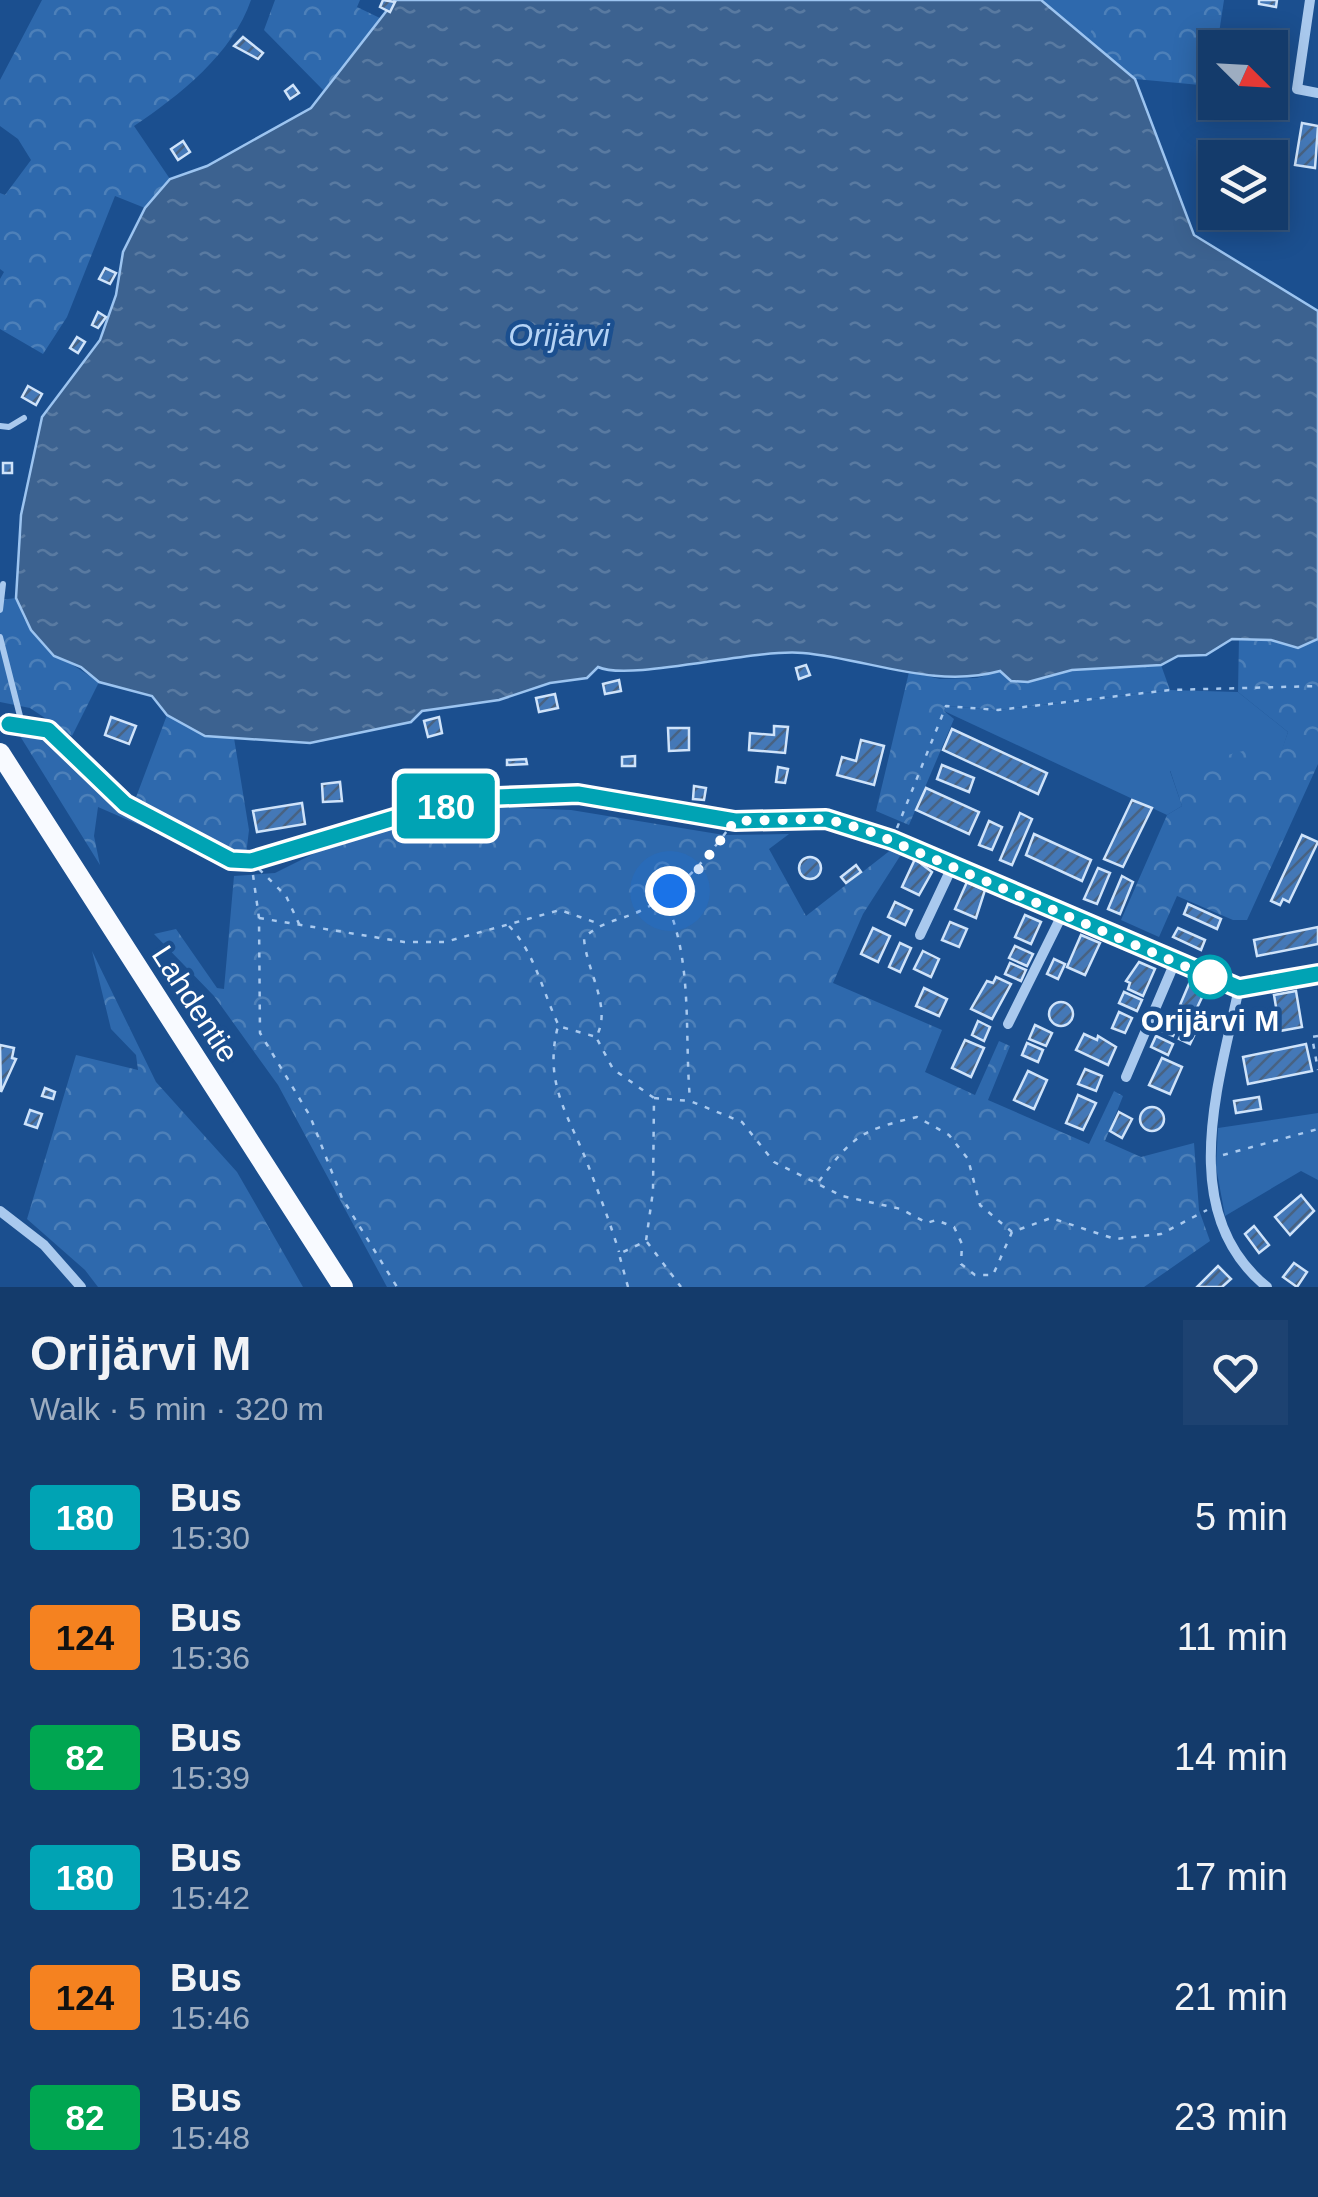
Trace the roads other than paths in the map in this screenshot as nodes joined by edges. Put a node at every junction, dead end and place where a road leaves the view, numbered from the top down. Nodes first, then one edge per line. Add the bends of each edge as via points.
1 (1310, 0) edge
2 (1318, 93) edge
3 (24, 418) dead end
4 (0, 426) edge
5 (3, 584) dead end
6 (0, 610) edge
7 (0, 637) edge
8 (9, 724) dead end
9 (22, 724) junction
10 (0, 753) edge
11 (952, 866) junction
12 (1063, 913) junction
13 (920, 935) dead end
14 (1174, 962) junction
15 (1318, 974) edge
16 (1239, 988) junction
17 (1008, 1024) dead end
18 (1126, 1077) dead end
19 (0, 1212) edge
20 (1257, 1284) edge
21 (81, 1287) edge
22 (343, 1287) edge

1 - 2 street via 1297,89
3 - 4 lane
5 - 6 lane
7 - 9 lane
8 - 9 street
9 - 11 street via 48,730 125,804 219,856 251,861 414,812 498,797 578,794 735,821 826,819
10 - 22 highway, Lahdentie
11 - 12 street
11 - 13 street
12 - 14 street
12 - 17 street
14 - 16 street
14 - 18 street
15 - 16 street
16 - 20 street via 1222,1056 1210,1158 1230,1239
19 - 21 street via 44,1245

